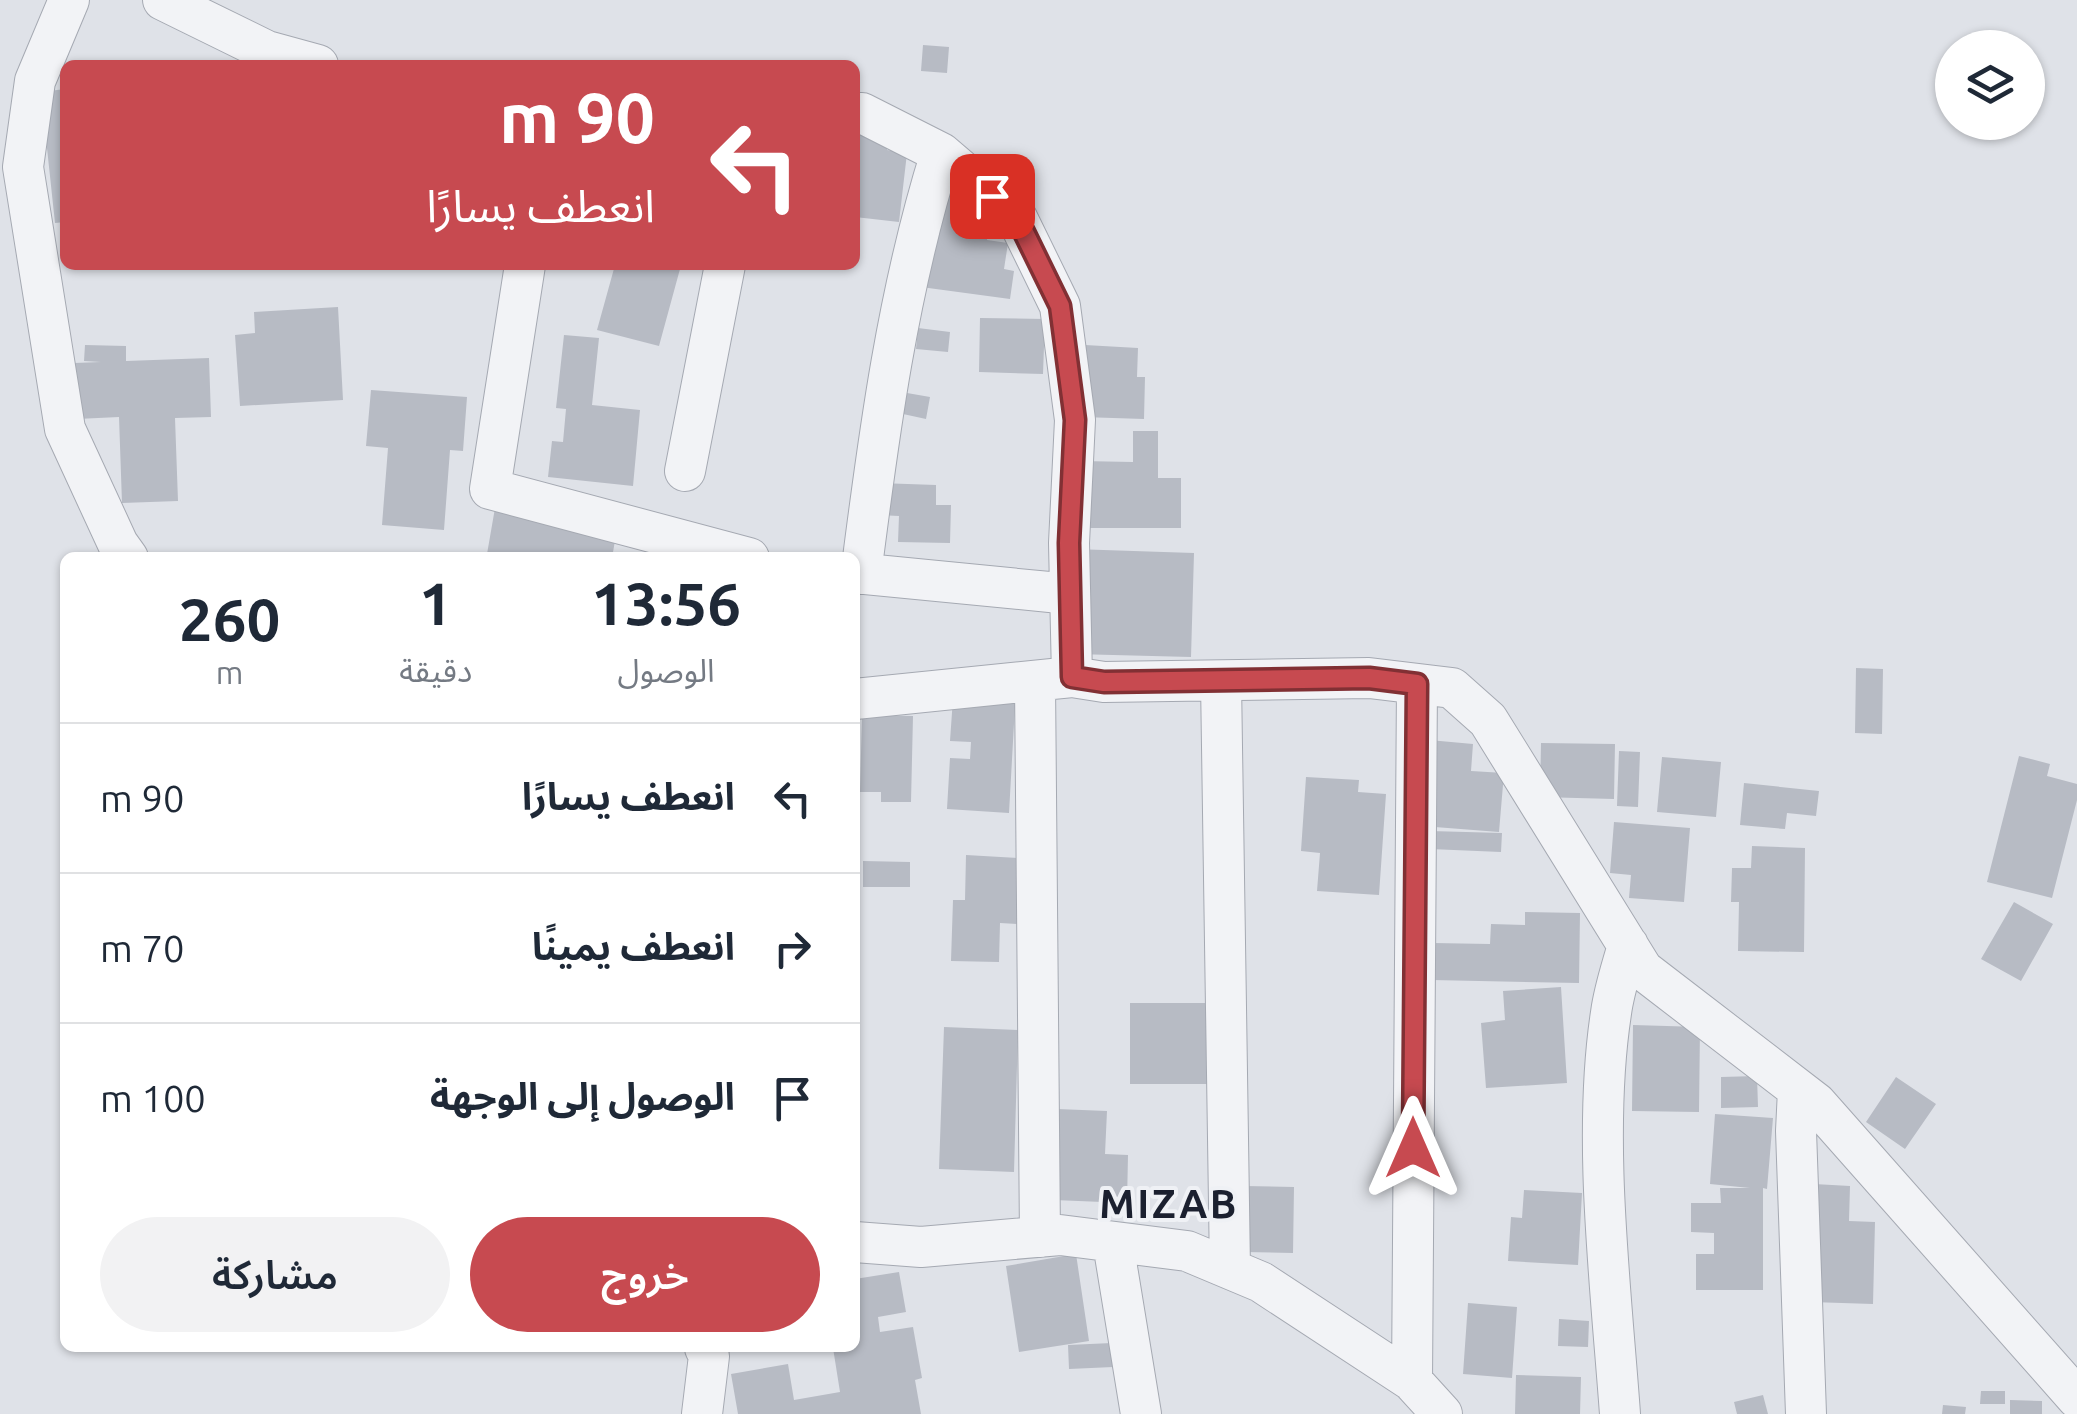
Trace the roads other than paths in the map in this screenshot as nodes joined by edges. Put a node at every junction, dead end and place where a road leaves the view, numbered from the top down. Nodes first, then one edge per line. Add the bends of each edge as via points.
1 (69, 0) edge
2 (163, 0) edge
3 (300, 60) edge
4 (860, 113) edge
5 (941, 153) junction
6 (524, 270) edge
7 (724, 270) edge
8 (685, 472) dead end
9 (124, 552) edge
10 (727, 552) edge
11 (860, 560) edge
12 (860, 574) edge
13 (1070, 594) junction
14 (1053, 680) junction
15 (1220, 681) junction
16 (1417, 684) junction
17 (860, 698) edge
18 (1628, 946) junction
19 (1798, 1090) junction
20 (1040, 1236) junction
21 (860, 1242) edge
22 (1112, 1243) junction
23 (1230, 1269) junction
24 (707, 1352) edge
25 (1412, 1381) junction
26 (2077, 1398) edge
27 (702, 1414) edge
28 (1142, 1414) edge
29 (1442, 1414) edge
30 (1620, 1414) edge
31 (1806, 1414) edge

1 - 9 street via 36,81 23,167 64,429
2 - 3 street
4 - 5 street
5 - 11 street via 917,230
5 - 13 street via 1017,218 1060,306 1075,420
6 - 10 street via 490,488
7 - 8 street
12 - 13 street
13 - 14 street
14 - 15 street
14 - 17 street
14 - 20 street
15 - 16 street via 1369,678
15 - 23 street
16 - 18 street via 1452,688 1488,720
16 - 25 street
18 - 19 street via 1643,970
18 - 30 street via 1611,1012 1604,1104
19 - 26 street
19 - 31 street
20 - 21 street via 920,1247
20 - 22 street
22 - 23 street via 1187,1251
22 - 28 street
23 - 25 street via 1261,1282
24 - 27 street
25 - 29 street

